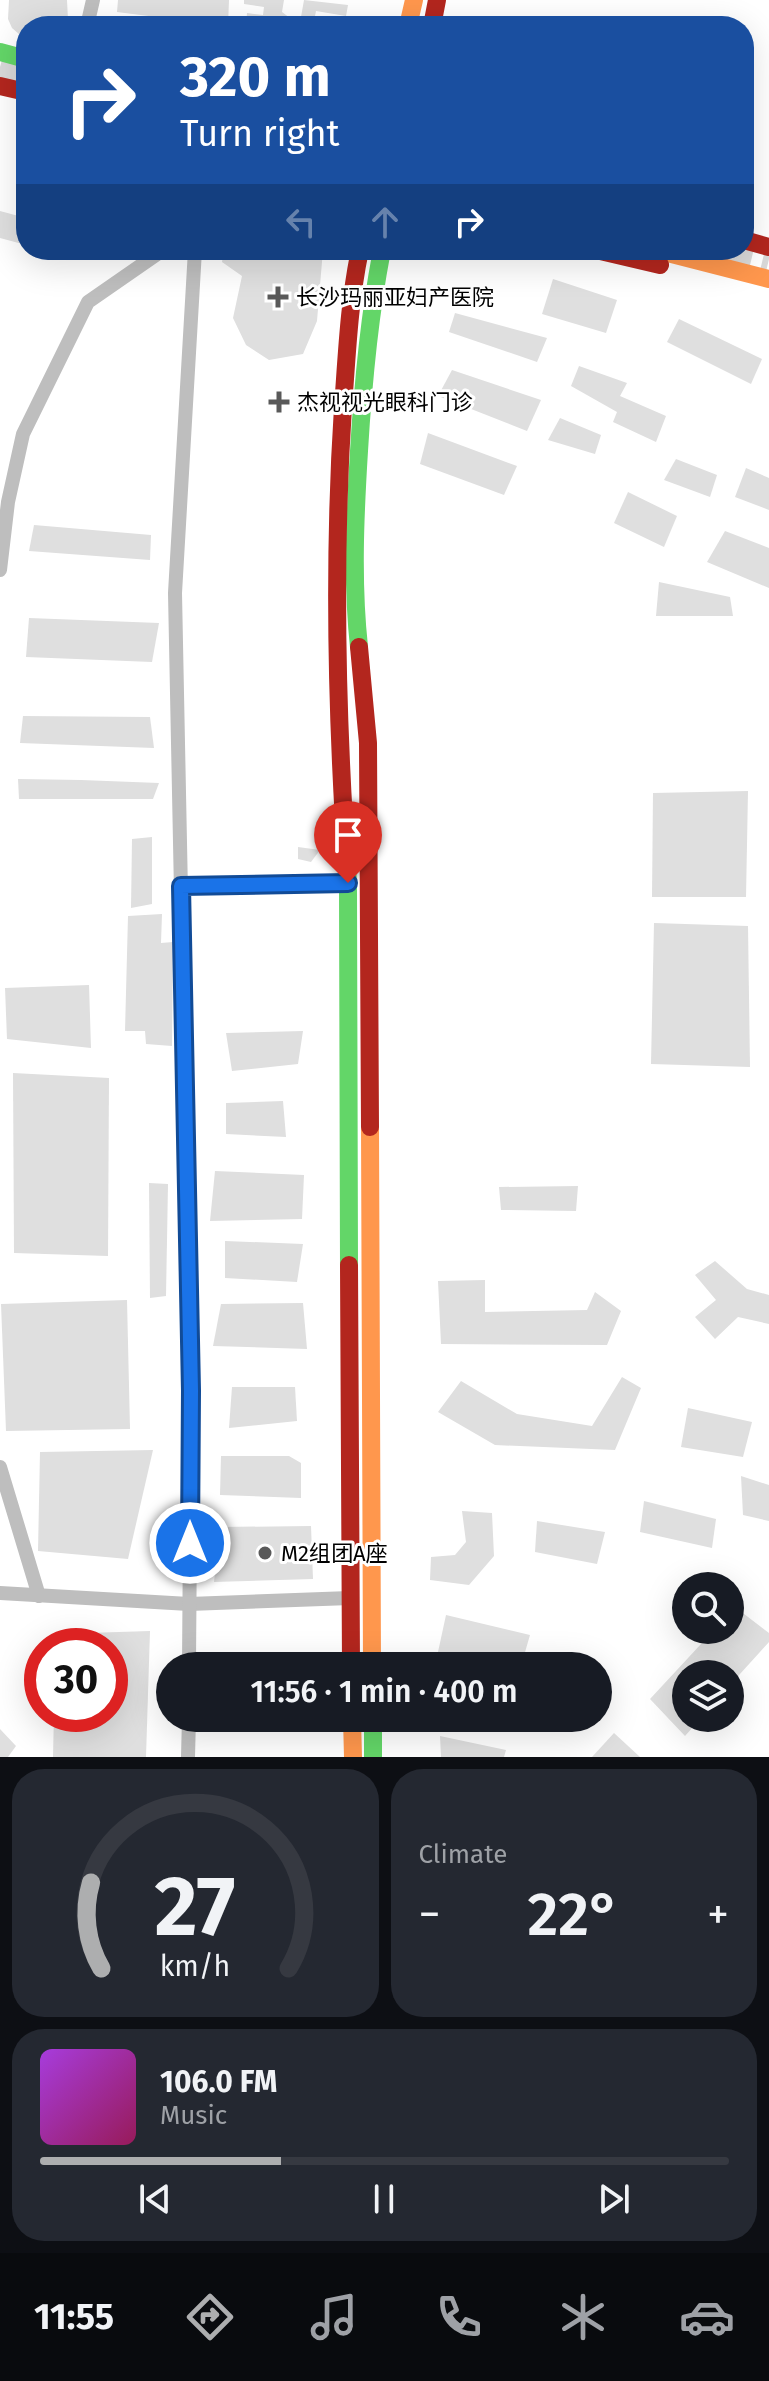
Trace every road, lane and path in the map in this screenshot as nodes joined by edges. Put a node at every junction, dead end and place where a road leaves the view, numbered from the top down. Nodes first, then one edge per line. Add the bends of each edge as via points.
1 (149, 260) edge
2 (194, 260) edge
3 (358, 260) edge
4 (380, 260) edge
5 (669, 260) edge
6 (769, 279) edge
7 (0, 570) edge
8 (348, 883) junction
9 (181, 886) junction
10 (0, 1467) edge
11 (0, 1593) edge
12 (39, 1596) junction
13 (350, 1598) junction
14 (189, 1604) junction
15 (189, 1652) edge
16 (351, 1652) edge
17 (372, 1652) edge
18 (189, 1732) edge
19 (352, 1732) edge
20 (373, 1732) edge
21 (188, 1757) edge
22 (353, 1757) edge
23 (373, 1757) edge

1 - 7 street via 88,302 23,434
2 - 9 street via 175,593
3 - 8 main road via 338,484 339,734
4 - 17 main road via 364,370 356,506 356,619 368,743
5 - 6 main road
8 - 9 street
8 - 13 main road
9 - 14 street via 191,1391
10 - 12 street
11 - 12 street
12 - 14 street
13 - 14 street
13 - 16 main road
14 - 15 street
18 - 21 street
19 - 22 main road
20 - 23 main road

